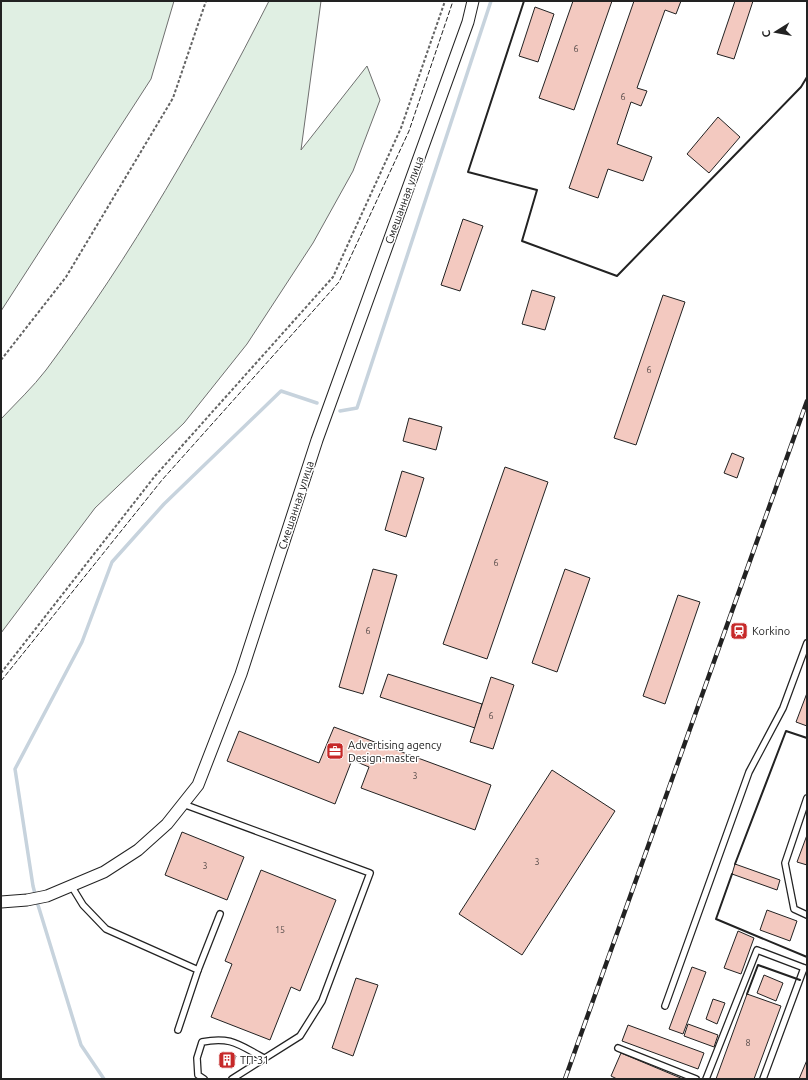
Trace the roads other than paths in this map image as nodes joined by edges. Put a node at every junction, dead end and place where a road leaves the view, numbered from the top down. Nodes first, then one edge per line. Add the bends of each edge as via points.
1 (473, 1) edge
2 (807, 643) edge
3 (807, 798) edge
4 (183, 804) junction
5 (72, 887) junction
6 (1, 902) edge
7 (220, 914) dead end
8 (807, 915) edge
9 (806, 968) edge
10 (198, 970) junction
11 (665, 1006) dead end
12 (178, 1030) dead end
13 (618, 1048) dead end
14 (264, 1058) junction
15 (204, 1079) edge
16 (232, 1079) edge
17 (696, 1079) edge
18 (706, 1079) edge
19 (763, 1079) edge

1 - 4 street, Смешанная улица via 468,22 317,440 242,674 198,785
2 - 11 lane via 783,708 749,772
3 - 8 lane via 785,863 794,909
4 - 5 street, Смешанная улица via 167,824 138,850 104,872
4 - 14 lane via 370,873 322,1001 300,1036
5 - 6 street, Смешанная улица via 47,896
5 - 10 lane via 83,905 106,929
7 - 10 lane
9 - 18 lane via 757,950
9 - 19 lane
10 - 12 lane
13 - 17 lane
14 - 15 lane via 231,1040 216,1039 202,1042 197,1058 198,1075
14 - 16 lane

